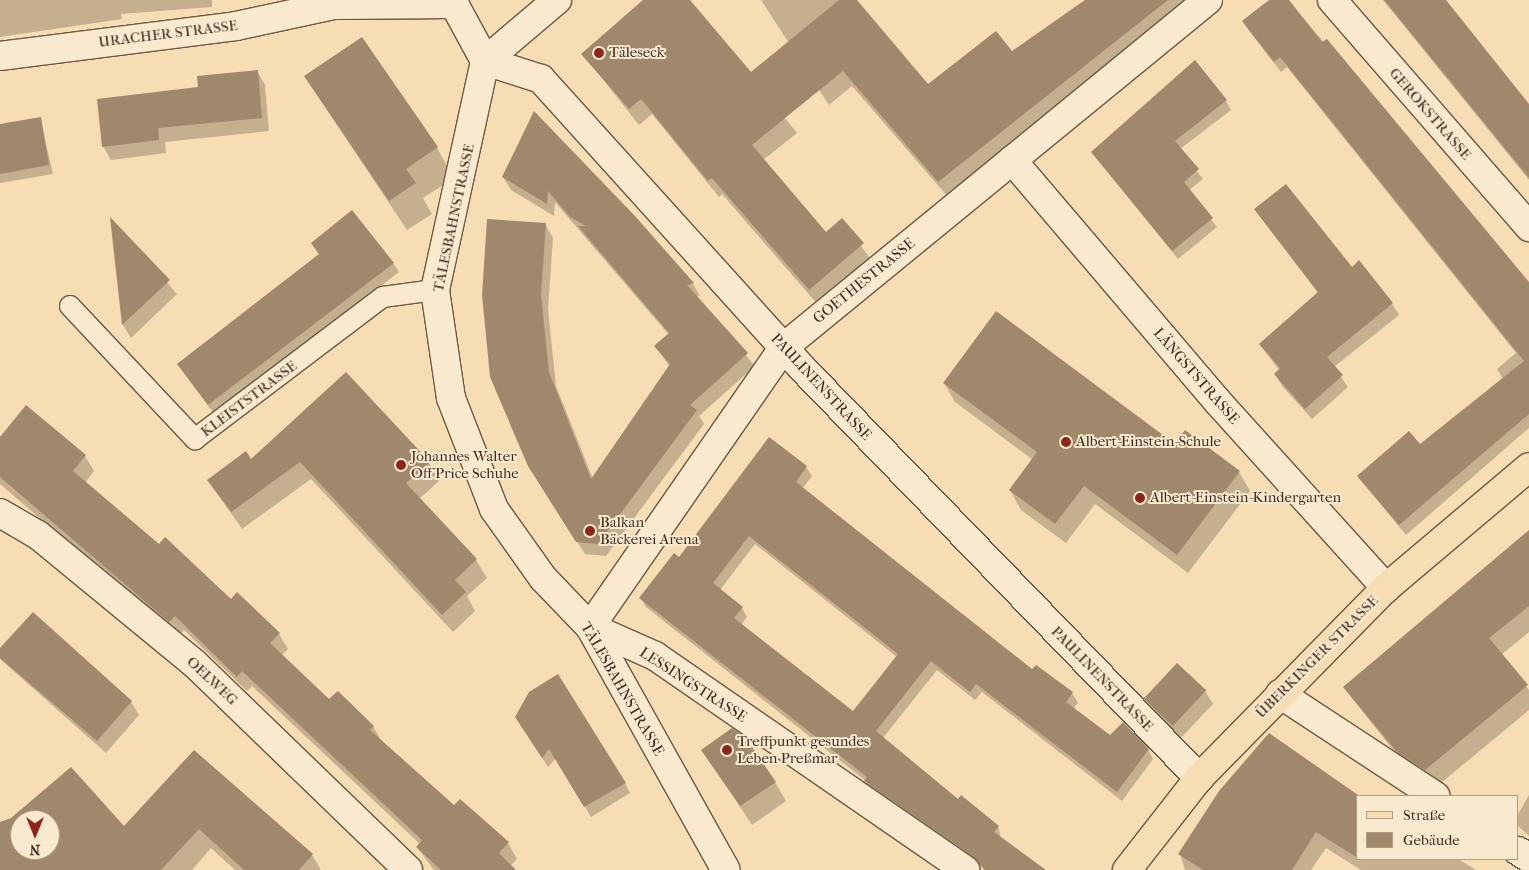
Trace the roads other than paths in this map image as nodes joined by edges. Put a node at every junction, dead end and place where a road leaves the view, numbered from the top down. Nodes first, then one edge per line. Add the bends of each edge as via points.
1 (557, 0) edge
2 (1208, 0) edge
3 (1332, 0) edge
4 (338, 2) edge
5 (454, 2) edge
6 (0, 56) edge
7 (486, 61) junction
8 (1012, 160) junction
9 (1529, 227) edge
10 (435, 290) junction
11 (70, 306) dead end
12 (784, 347) junction
13 (1529, 467) edge
14 (0, 513) edge
15 (1386, 588) junction
16 (590, 627) junction
17 (1280, 694) junction
18 (1199, 778) junction
19 (1433, 795) edge
20 (408, 870) edge
21 (726, 870) edge
22 (965, 870) edge
23 (1127, 870) edge

1 - 7 street
2 - 8 street, GOETHESTRASSE
3 - 9 street, GEROKSTRASSE
4 - 5 street, URACHER STRASSE
4 - 6 street, URACHER STRASSE via 236,26
5 - 7 street
7 - 10 street, TÄLESBAHNSTRASSE
7 - 12 street, PAULINENSTRASSE via 541,79
8 - 12 street, GOETHESTRASSE
8 - 15 street, LÄNGSTSTRASSE via 1218,402
10 - 11 lane, KLEISTSTRASSE via 383,297 195,439
10 - 16 street, TÄLESBAHNSTRASSE via 450,398 494,509 542,578
12 - 16 street, GOETHESTRASSE
12 - 18 street, PAULINENSTRASSE
13 - 15 main road, ÜBERKINGER STRASSE
14 - 20 street, OELWEG via 38,535 195,664
15 - 17 main road, ÜBERKINGER STRASSE
16 - 21 street, TÄLESBAHNSTRASSE
16 - 22 street, LESSINGSTRASSE via 654,656
17 - 18 main road, ÜBERKINGER STRASSE
17 - 19 street
18 - 23 main road, ÜBERKINGER STRASSE

